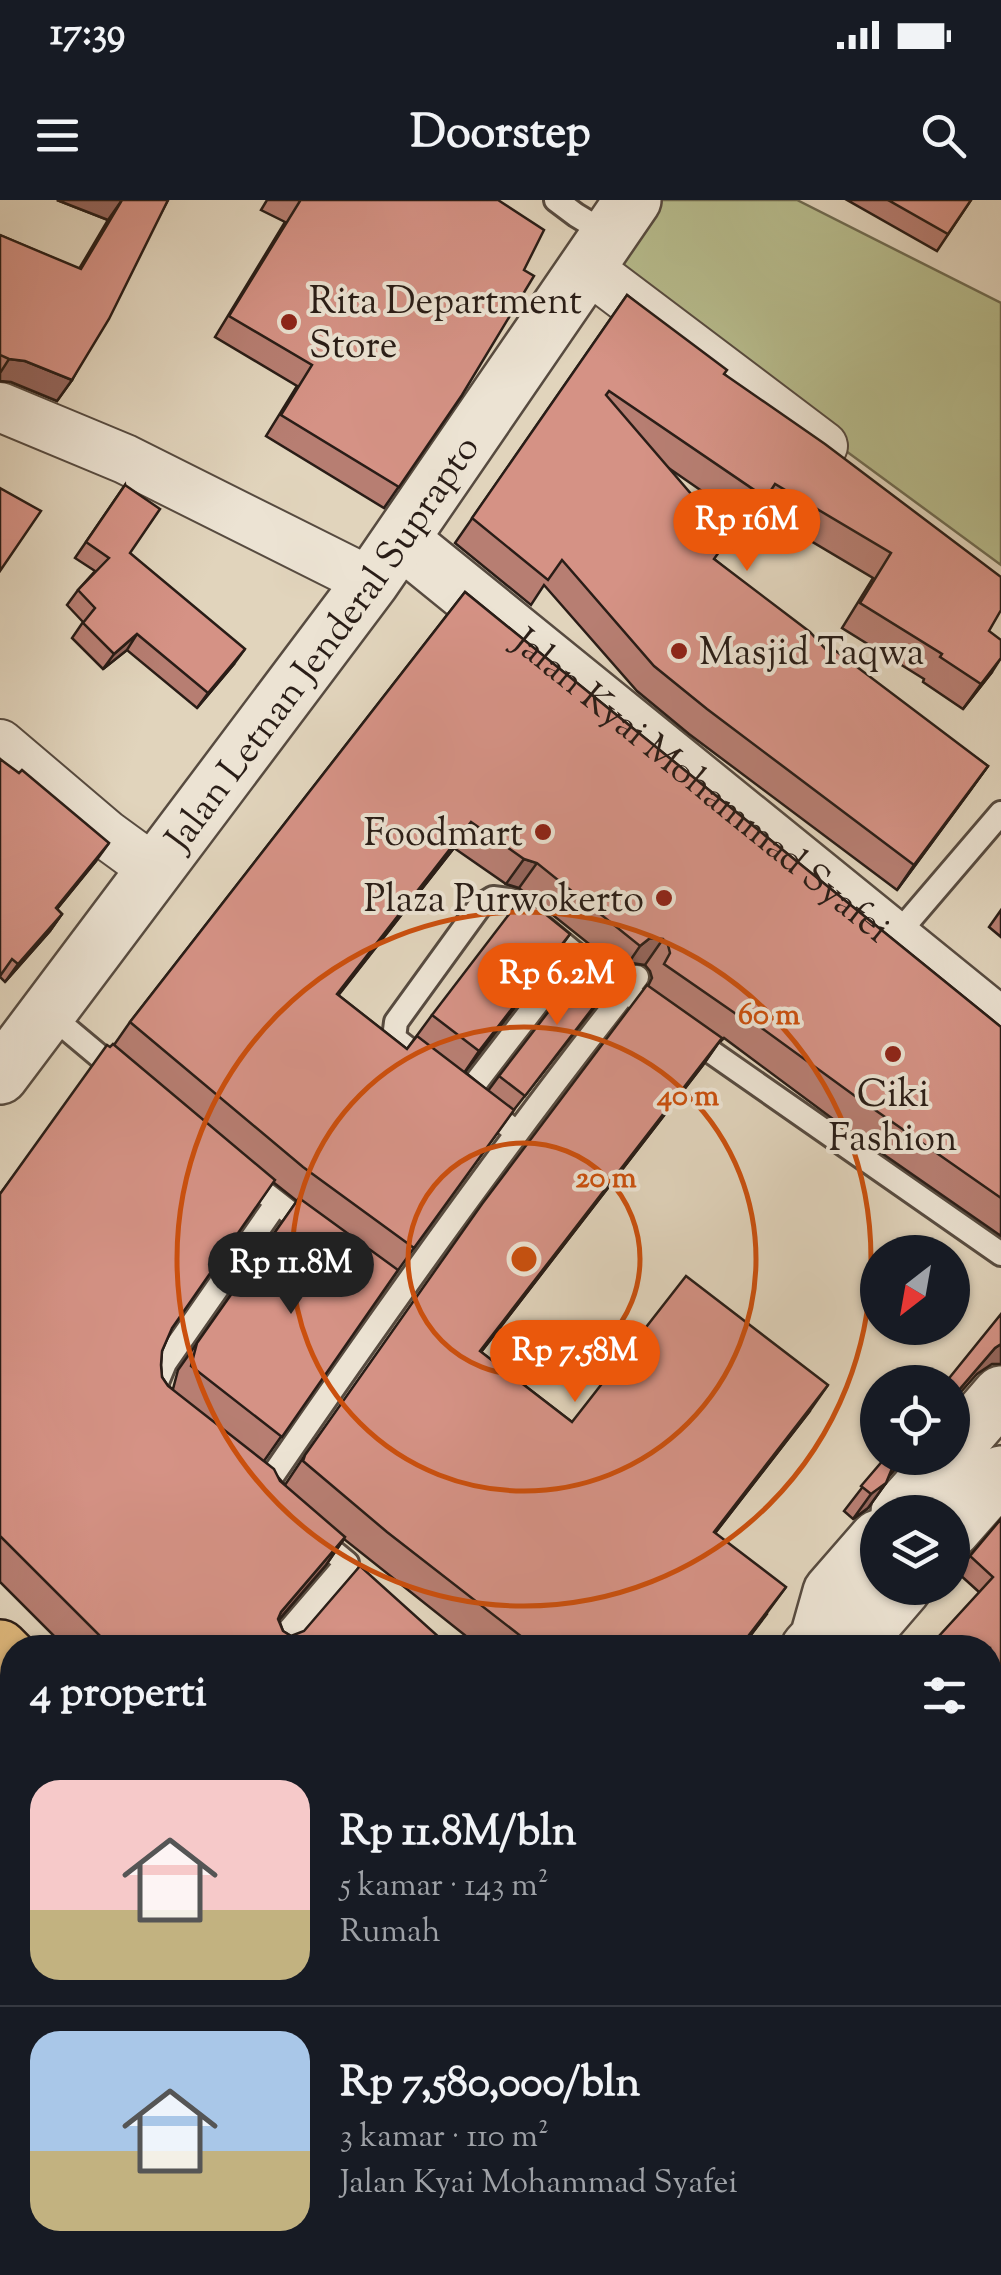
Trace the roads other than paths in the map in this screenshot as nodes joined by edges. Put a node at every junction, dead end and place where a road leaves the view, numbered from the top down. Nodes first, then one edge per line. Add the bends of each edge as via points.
1 (556, 200) edge
2 (609, 234) edge
3 (0, 407) edge
4 (856, 471) edge
5 (386, 561) junction
6 (0, 744) edge
7 (1001, 812) edge
8 (155, 870) junction
9 (894, 938) junction
10 (576, 954) junction
11 (631, 984) junction
12 (48, 1014) junction
13 (1001, 1027) edge
14 (0, 1076) edge
15 (142, 1092) edge
16 (467, 1094) junction
17 (516, 1132) junction
18 (232, 1167) edge
19 (276, 1204) junction
20 (322, 1238) edge
21 (1001, 1254) edge
22 (1001, 1394) edge
23 (174, 1414) edge
24 (970, 1430) edge
25 (1001, 1474) edge
26 (931, 1475) edge
27 (914, 1495) edge
28 (970, 1509) edge
29 (860, 1559) edge
30 (888, 1605) edge
31 (287, 1635) edge
32 (816, 1635) edge
33 (848, 1635) edge

1 - 2 lane
2 - 4 street
2 - 5 street, Jalan Letnan Jenderal Suprapto
3 - 5 street
5 - 8 street, Jalan Letnan Jenderal Suprapto
5 - 9 street, Jalan Kyai Mohammad Syafei via 744,834
6 - 8 street
7 - 9 lane
8 - 12 street, Jalan Letnan Jenderal Suprapto
9 - 13 street, Jalan Kyai Mohammad Syafei
10 - 11 lane
10 - 16 lane
10 - 16 lane via 510,900 493,898 480,906 393,1030 394,1038
11 - 17 lane
11 - 21 lane
12 - 14 street, Jalan Letnan Jenderal Suprapto
12 - 15 lane
16 - 17 lane
17 - 31 lane via 391,1288 273,1475 260,1481 354,1570
18 - 19 lane
19 - 20 lane
19 - 23 lane via 166,1363 155,1392
22 - 24 street
25 - 28 street
26 - 27 street
29 - 32 street via 831,1592
30 - 33 street via 866,1631

